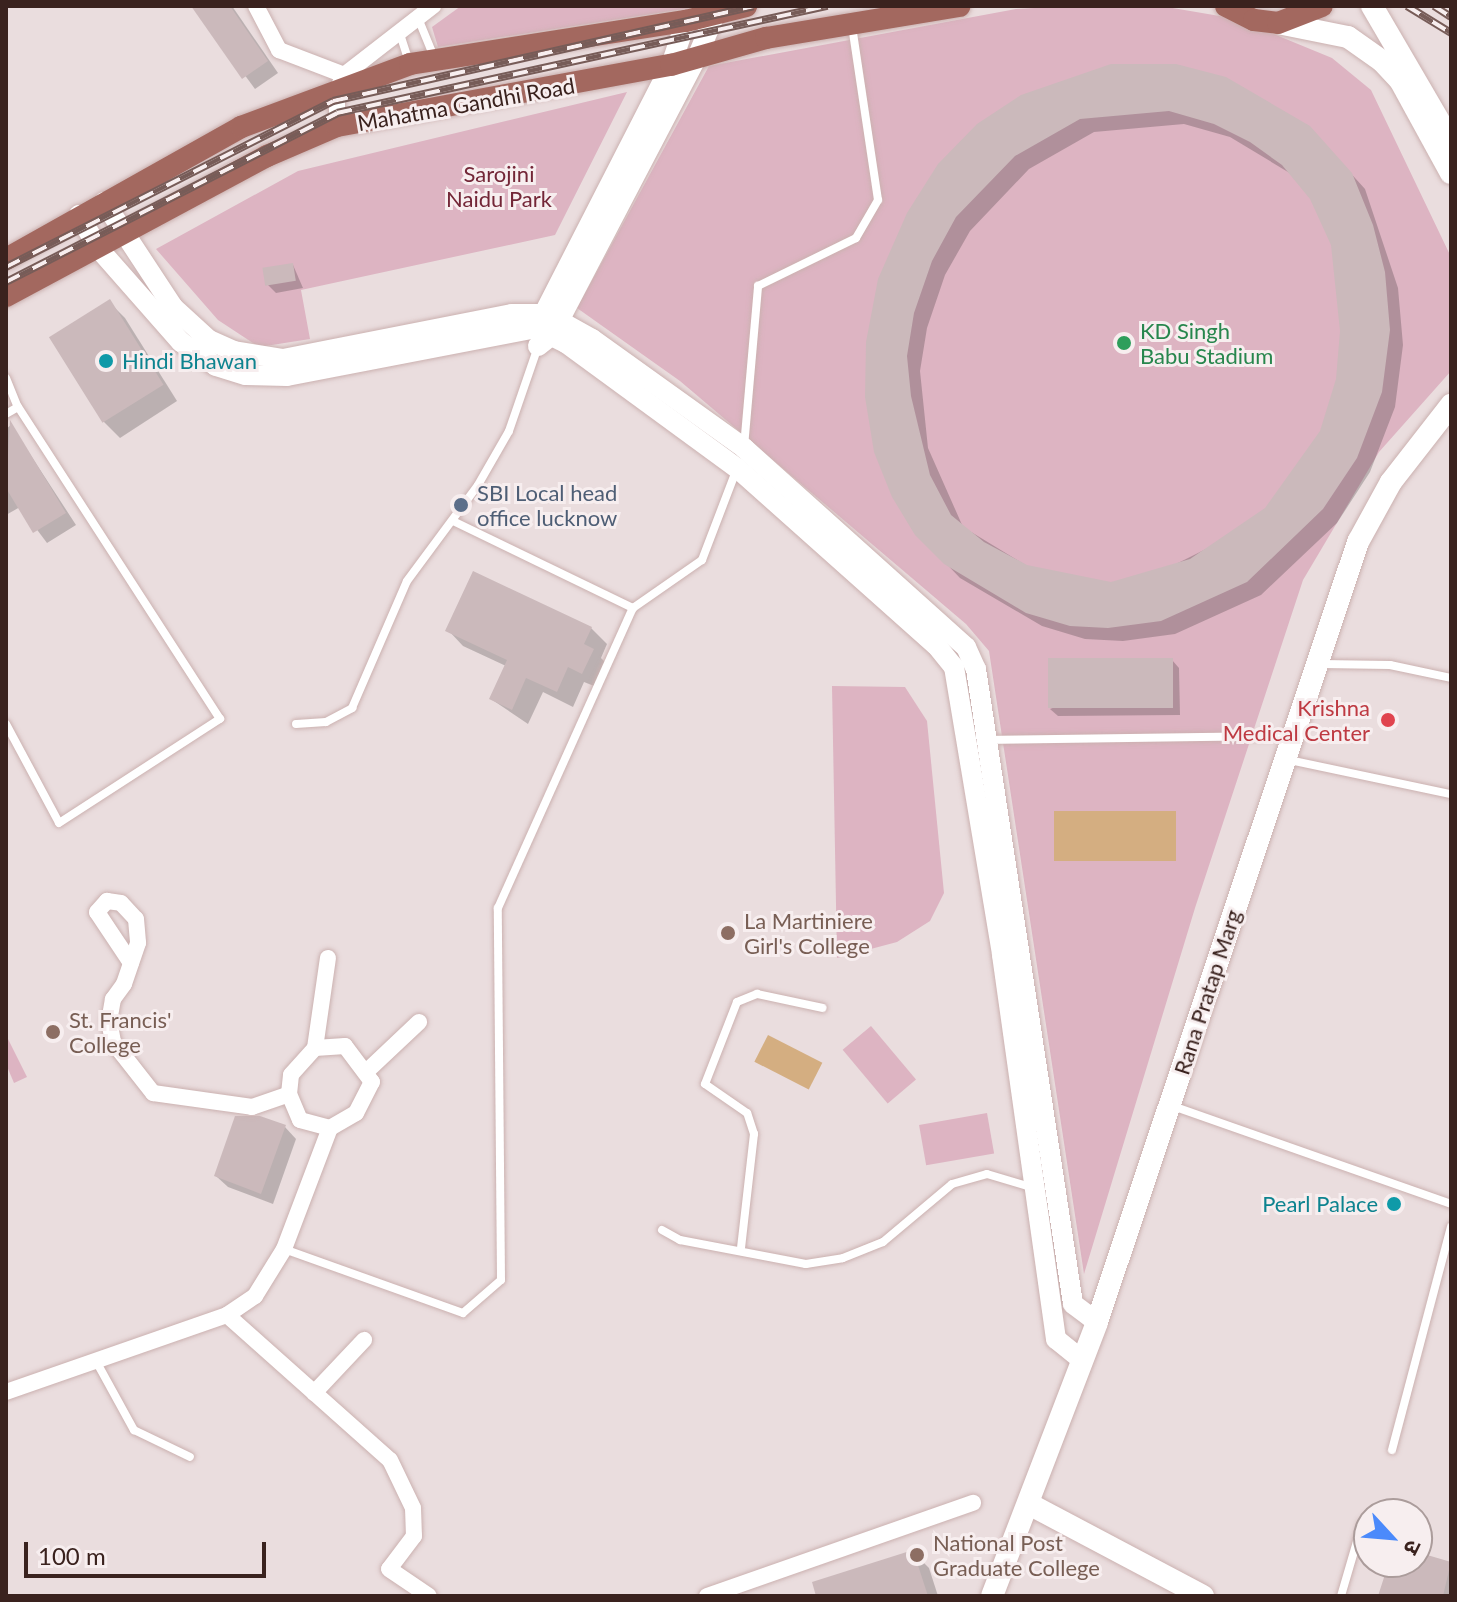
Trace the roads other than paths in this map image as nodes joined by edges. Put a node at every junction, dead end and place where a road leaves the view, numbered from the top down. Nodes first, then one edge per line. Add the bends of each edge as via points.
1 (256, 6) edge
2 (433, 6) edge
3 (746, 6) edge
4 (959, 6) edge
5 (1226, 6) edge
6 (1322, 6) edge
7 (1372, 6) edge
8 (716, 12) junction
9 (417, 17) junction
10 (686, 21) junction
11 (1278, 23) junction
12 (852, 25) junction
13 (399, 31) junction
14 (698, 55) junction
15 (435, 59) junction
16 (410, 64) junction
17 (671, 65) junction
18 (340, 82) junction
19 (337, 126) junction
20 (1451, 141) edge
21 (1451, 173) edge
22 (104, 202) junction
23 (79, 215) junction
24 (121, 235) junction
25 (99, 249) junction
26 (6, 259) edge
27 (6, 296) edge
28 (545, 329) junction
29 (6, 378) edge
30 (1451, 405) edge
31 (18, 407) junction
32 (6, 414) edge
33 (740, 458) junction
34 (453, 521) junction
35 (633, 608) junction
36 (1316, 664) junction
37 (1451, 678) edge
38 (6, 724) edge
39 (296, 724) dead end
40 (1289, 736) junction
41 (976, 740) junction
42 (1284, 759) junction
43 (1451, 794) edge
44 (328, 958) dead end
45 (131, 963) dead end
46 (823, 1008) dead end
47 (419, 1022) dead end
48 (315, 1048) junction
49 (366, 1072) junction
50 (289, 1094) junction
51 (1169, 1105) junction
52 (330, 1128) junction
53 (1035, 1188) junction
54 (1451, 1204) edge
55 (1451, 1227) edge
56 (662, 1230) dead end
57 (741, 1248) junction
58 (284, 1249) junction
59 (227, 1315) junction
60 (1097, 1322) junction
61 (364, 1340) dead end
62 (96, 1360) junction
63 (1082, 1360) junction
64 (6, 1392) edge
65 (314, 1393) junction
66 (1392, 1450) dead end
67 (190, 1457) dead end
68 (973, 1503) dead end
69 (1029, 1504) junction
70 (1353, 1555) edge
71 (429, 1596) edge
72 (707, 1596) edge
73 (992, 1596) edge
74 (1203, 1596) edge
75 (1341, 1596) edge

1 - 18 street via 279,50
2 - 9 street
3 - 8 main road, Mahatma Gandhi Road
4 - 12 main road, Mahatma Gandhi Road
5 - 11 main road via 1254,20
6 - 11 main road
7 - 20 main road
8 - 10 main road, Mahatma Gandhi Road
8 - 14 street
9 - 13 street
9 - 15 lane
10 - 15 main road, Mahatma Gandhi Road
10 - 17 street
11 - 21 main road via 1348,37 1382,61 1400,80
12 - 14 main road, Mahatma Gandhi Road
12 - 33 lane via 878,200 856,238 758,286
13 - 16 lane
13 - 18 street
14 - 17 main road, Mahatma Gandhi Road
14 - 28 street
15 - 16 main road, Mahatma Gandhi Road
16 - 18 main road, Mahatma Gandhi Road
17 - 19 main road, Mahatma Gandhi Road
17 - 28 street
18 - 19 street
18 - 22 main road, Mahatma Gandhi Road via 241,127
19 - 24 main road, Mahatma Gandhi Road via 267,156
22 - 23 main road, Mahatma Gandhi Road
22 - 24 street
23 - 25 street
23 - 26 main road, Mahatma Gandhi Road
24 - 25 main road, Mahatma Gandhi Road
24 - 28 street via 173,307 209,340 234,351 283,359 512,314
25 - 27 main road, Mahatma Gandhi Road
25 - 28 street via 181,342 216,366 246,375 287,376
28 - 33 street
28 - 34 lane via 509,431
29 - 31 lane
30 - 36 main road, Rana Pratap Marg via 1391,482 1358,542
31 - 32 lane
31 - 38 lane via 220,719 59,823
33 - 35 lane via 702,560
33 - 41 street via 936,645 954,667
34 - 35 lane
34 - 39 lane via 407,581 352,708 326,722
35 - 58 lane via 498,908 501,1280 463,1313
36 - 37 lane via 1390,665
36 - 40 main road, Rana Pratap Marg
40 - 41 lane
40 - 42 main road, Rana Pratap Marg
41 - 53 street
41 - 60 street via 1073,1304
42 - 43 lane
42 - 51 main road, Rana Pratap Marg
44 - 48 street
45 - 50 street via 109,1021 113,1042 153,1093 252,1107
46 - 57 lane via 757,994 737,1002 705,1084 747,1113 754,1134
47 - 49 street
48 - 49 street via 345,1046
48 - 50 street via 291,1075
49 - 52 street via 372,1082 356,1113
50 - 52 street via 300,1120
51 - 54 lane
51 - 60 main road, Rana Pratap Marg
52 - 58 street
53 - 57 lane via 987,1174 952,1184 883,1242 843,1258 806,1264
53 - 63 street via 1056,1339
55 - 66 lane
56 - 57 lane via 680,1240
58 - 59 street via 255,1296
59 - 62 street
59 - 65 street
60 - 63 main road, Rana Pratap Marg
61 - 65 street
62 - 64 street
62 - 67 lane via 134,1430
63 - 69 main road, Rana Pratap Marg
65 - 71 street via 390,1460 413,1508 414,1536 389,1569
68 - 72 street
69 - 73 main road, Rana Pratap Marg
69 - 74 main road
70 - 75 lane

